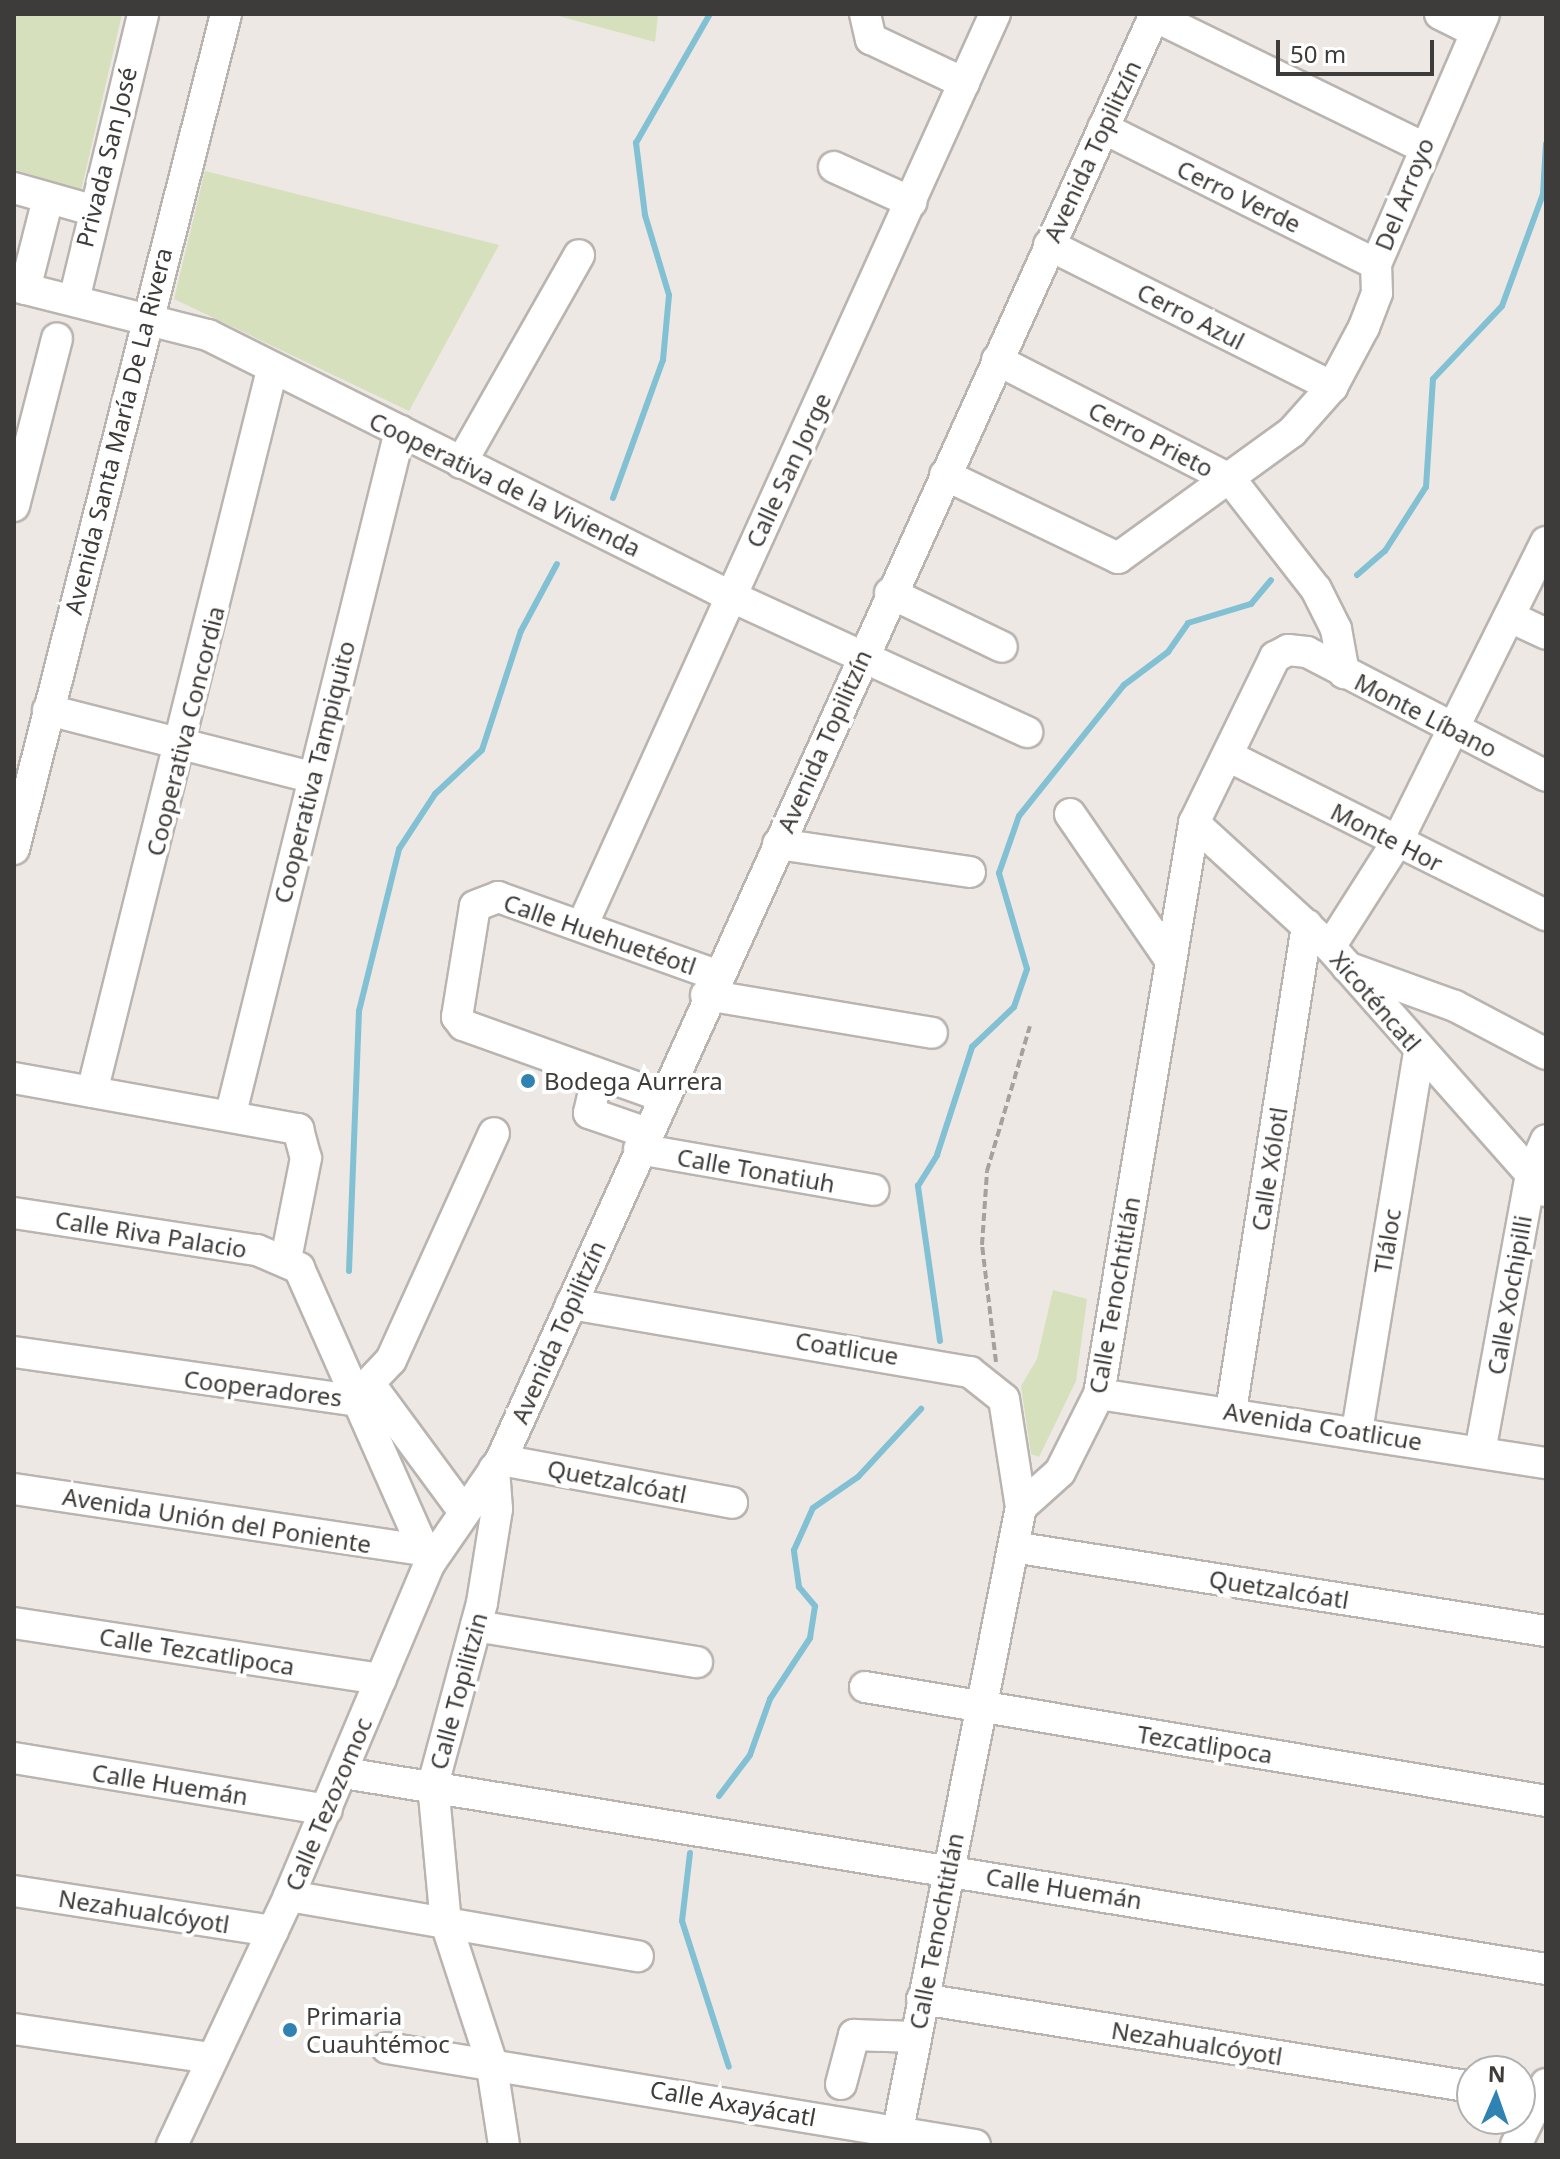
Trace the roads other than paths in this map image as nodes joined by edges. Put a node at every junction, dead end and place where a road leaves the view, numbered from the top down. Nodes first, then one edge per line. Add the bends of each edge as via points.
1 (143, 14) edge
2 (226, 14) edge
3 (865, 14) edge
4 (995, 14) edge
5 (1440, 14) edge
6 (1154, 15) edge
7 (1480, 23) edge
8 (964, 83) junction
9 (1103, 128) junction
10 (1422, 147) junction
11 (834, 167) dead end
12 (14, 188) edge
13 (48, 199) junction
14 (911, 202) junction
15 (92, 210) junction
16 (1049, 245) junction
17 (579, 255) dead end
18 (1376, 264) junction
19 (19, 287) edge
20 (74, 300) junction
21 (146, 317) junction
22 (57, 338) dead end
23 (997, 360) junction
24 (272, 370) junction
25 (1332, 387) junction
26 (28, 389) edge
27 (400, 431) junction
28 (461, 463) junction
29 (945, 475) junction
30 (1231, 480) junction
31 (14, 506) edge
32 (1546, 542) edge
33 (890, 593) junction
34 (730, 596) junction
35 (1510, 617) junction
36 (1546, 634) edge
37 (1002, 647) dead end
38 (1307, 652) joint
39 (861, 658) junction
40 (1344, 673) junction
41 (48, 710) junction
42 (1453, 731) junction
43 (1027, 732) dead end
44 (182, 747) junction
45 (1228, 756) junction
46 (1546, 776) edge
47 (311, 777) junction
48 (1070, 814) dead end
49 (1194, 823) junction
50 (1397, 842) junction
51 (778, 844) junction
52 (14, 849) edge
53 (970, 872) dead end
54 (1546, 915) edge
55 (1307, 925) junction
56 (582, 926) junction
57 (1337, 957) junction
58 (1171, 961) junction
59 (711, 985) junction
60 (932, 1033) dead end
61 (1419, 1052) junction
62 (1546, 1054) edge
63 (598, 1074) junction
64 (14, 1078) edge
65 (92, 1092) junction
66 (661, 1096) junction
67 (231, 1113) junction
68 (494, 1133) dead end
69 (1546, 1140) edge
70 (643, 1141) junction
71 (1538, 1182) edge
72 (873, 1190) dead end
73 (14, 1213) edge
74 (286, 1259) junction
75 (571, 1304) junction
76 (14, 1352) edge
77 (363, 1393) junction
78 (1099, 1394) junction
79 (1231, 1411) junction
80 (1357, 1431) junction
81 (1480, 1452) junction
82 (1546, 1463) edge
83 (498, 1464) junction
84 (14, 1489) edge
85 (732, 1503) dead end
86 (1021, 1507) junction
87 (464, 1512) junction
88 (1013, 1547) junction
89 (425, 1557) junction
90 (14, 1623) edge
91 (476, 1626) junction
92 (1546, 1631) edge
93 (697, 1662) dead end
94 (381, 1679) junction
95 (865, 1687) dead end
96 (979, 1707) junction
97 (14, 1758) edge
98 (344, 1773) junction
99 (433, 1784) junction
100 (1546, 1801) edge
101 (327, 1810) junction
102 (948, 1869) junction
103 (14, 1891) edge
104 (289, 1896) junction
105 (446, 1923) junction
106 (273, 1931) junction
107 (638, 1956) dead end
108 (1546, 1969) edge
109 (922, 1999) junction
110 (14, 2029) edge
111 (915, 2037) junction
112 (387, 2048) dead end
113 (211, 2058) junction
114 (491, 2061) junction
115 (841, 2084) dead end
116 (1456, 2084) edge
117 (1538, 2094) edge
118 (896, 2138) edge
119 (172, 2145) edge
120 (504, 2145) edge
121 (975, 2145) edge
122 (1516, 2145) edge

1 - 15 street, Privada San José
2 - 21 street, Avenida Santa María De La Rivera
3 - 8 street via 871,39
4 - 8 street, Calle San Jorge
5 - 7 street
6 - 9 street, Avenida Topilitzín
6 - 10 street
7 - 10 street, Del Arroyo
8 - 14 street, Calle San Jorge
9 - 16 street, Avenida Topilitzín
9 - 18 street, Cerro Verde
10 - 18 street, Del Arroyo
11 - 14 street
12 - 13 street
13 - 15 street
13 - 19 street, Privada San José
14 - 34 street, Calle San Jorge
15 - 20 street, Privada San José
16 - 23 street, Avenida Topilitzín
16 - 25 street, Cerro Azul
17 - 28 street
18 - 25 street, Del Arroyo via 1377,293
19 - 20 street, Cooperativa de la Vivienda
20 - 21 street, Cooperativa de la Vivienda
21 - 24 street, Cooperativa de la Vivienda via 208,335
21 - 41 street, Avenida Santa María De La Rivera
22 - 26 street
23 - 29 street, Avenida Topilitzín
23 - 30 street, Cerro Prieto
24 - 27 street, Cooperativa de la Vivienda
24 - 44 street, Cooperativa Concordia
25 - 30 street, Del Arroyo via 1292,432
26 - 31 street
27 - 28 street, Cooperativa de la Vivienda
27 - 47 street, Cooperativa Tampiquito
28 - 34 street, Cooperativa de la Vivienda
29 - 30 street, Del Arroyo via 1118,558
29 - 33 street, Avenida Topilitzín
30 - 40 street, Cerro Prieto via 1316,589 1336,629
32 - 35 street
33 - 37 street
33 - 39 street, Avenida Topilitzín
34 - 39 street, Cooperativa de la Vivienda
34 - 56 street, Calle San Jorge
35 - 36 street
35 - 42 street
38 - 40 street, Monte Líbano
38 - 45 street, Calle Tenochtitlán via 1275,657
39 - 43 street
39 - 51 street, Avenida Topilitzín
40 - 42 street, Monte Líbano
41 - 44 street
41 - 52 street, Avenida Santa María De La Rivera
42 - 46 street, Monte Líbano
42 - 50 street
44 - 47 street
44 - 65 street, Cooperativa Concordia
45 - 49 street, Calle Tenochtitlán
45 - 50 street, Monte Hor
47 - 67 street, Cooperativa Tampiquito
48 - 58 street
49 - 55 street, Xicoténcatl
49 - 58 street, Calle Tenochtitlán
50 - 54 street, Monte Hor
50 - 57 street
51 - 53 street
51 - 59 street, Avenida Topilitzín
55 - 57 street, Xicoténcatl
55 - 79 street, Calle Xólotl
56 - 59 street, Calle Huehuetéotl
56 - 63 street, Calle Huehuetéotl via 483,898 475,906 457,1017 468,1029
57 - 61 street, Xicoténcatl
57 - 62 street via 1455,1006
58 - 78 street, Calle Tenochtitlán
59 - 60 street, Calle Huehuetéotl
59 - 66 street, Avenida Topilitzín
61 - 71 street, Xicoténcatl
61 - 80 street, Tláloc
63 - 66 street
63 - 70 street, Calle Tonatiuh via 589,1113
64 - 65 street
65 - 67 street
66 - 70 street, Avenida Topilitzín
67 - 74 street via 288,1125 304,1136
68 - 77 street, Cooperadores via 391,1360
69 - 71 street, Calle Xochipilli
70 - 72 street, Calle Tonatiuh
70 - 75 street, Avenida Topilitzín
71 - 81 street, Calle Xochipilli
73 - 74 street, Calle Riva Palacio
74 - 77 street via 316,1292
75 - 83 street, Avenida Topilitzín
75 - 86 street, Coatlicue via 929,1361 994,1384 1011,1417
76 - 77 street, Cooperadores
77 - 87 street
77 - 89 street
78 - 79 street, Avenida Coatlicue
78 - 86 street, Calle Tenochtitlán via 1060,1472
79 - 80 street, Avenida Coatlicue
80 - 81 street, Avenida Coatlicue
81 - 82 street, Avenida Coatlicue
83 - 85 street, Quetzalcóatl
83 - 87 street, Calle Tezozomoc
83 - 91 street, Calle Topilitzin via 495,1529
84 - 89 street, Avenida Unión del Poniente
86 - 88 street, Calle Tenochtitlán
87 - 89 street, Calle Tezozomoc
88 - 92 street, Quetzalcóatl
88 - 96 street, Calle Tenochtitlán
89 - 94 street, Calle Tezozomoc
90 - 94 street, Calle Tezcatlipoca
91 - 93 street
91 - 99 street, Calle Topilitzin
94 - 98 street, Calle Tezozomoc
95 - 96 street, Tezcatlipoca
96 - 100 street, Tezcatlipoca
96 - 102 street, Calle Tenochtitlán
97 - 101 street, Calle Huemán
98 - 99 street, Calle Huemán
98 - 101 street, Calle Tezozomoc
99 - 102 street, Calle Huemán
99 - 105 street, Calle Topilitzin
101 - 104 street, Calle Tezozomoc
102 - 108 street, Calle Huemán
102 - 109 street, Calle Tenochtitlán
103 - 106 street, Nezahualcóyotl
104 - 105 street
104 - 106 street, Calle Tezozomoc
105 - 107 street
105 - 114 street, Calle Topilitzin
106 - 113 street, Calle Tezozomoc
109 - 111 street, Calle Tenochtitlán
109 - 116 street, Nezahualcóyotl
110 - 113 street
111 - 115 street via 854,2035
111 - 118 street, Calle Tenochtitlán
112 - 114 street, Calle Axayácatl
113 - 119 street, Calle Tezozomoc
114 - 118 street, Calle Axayácatl
114 - 120 street, Calle Topilitzin
117 - 122 street
118 - 121 street, Calle Axayácatl

